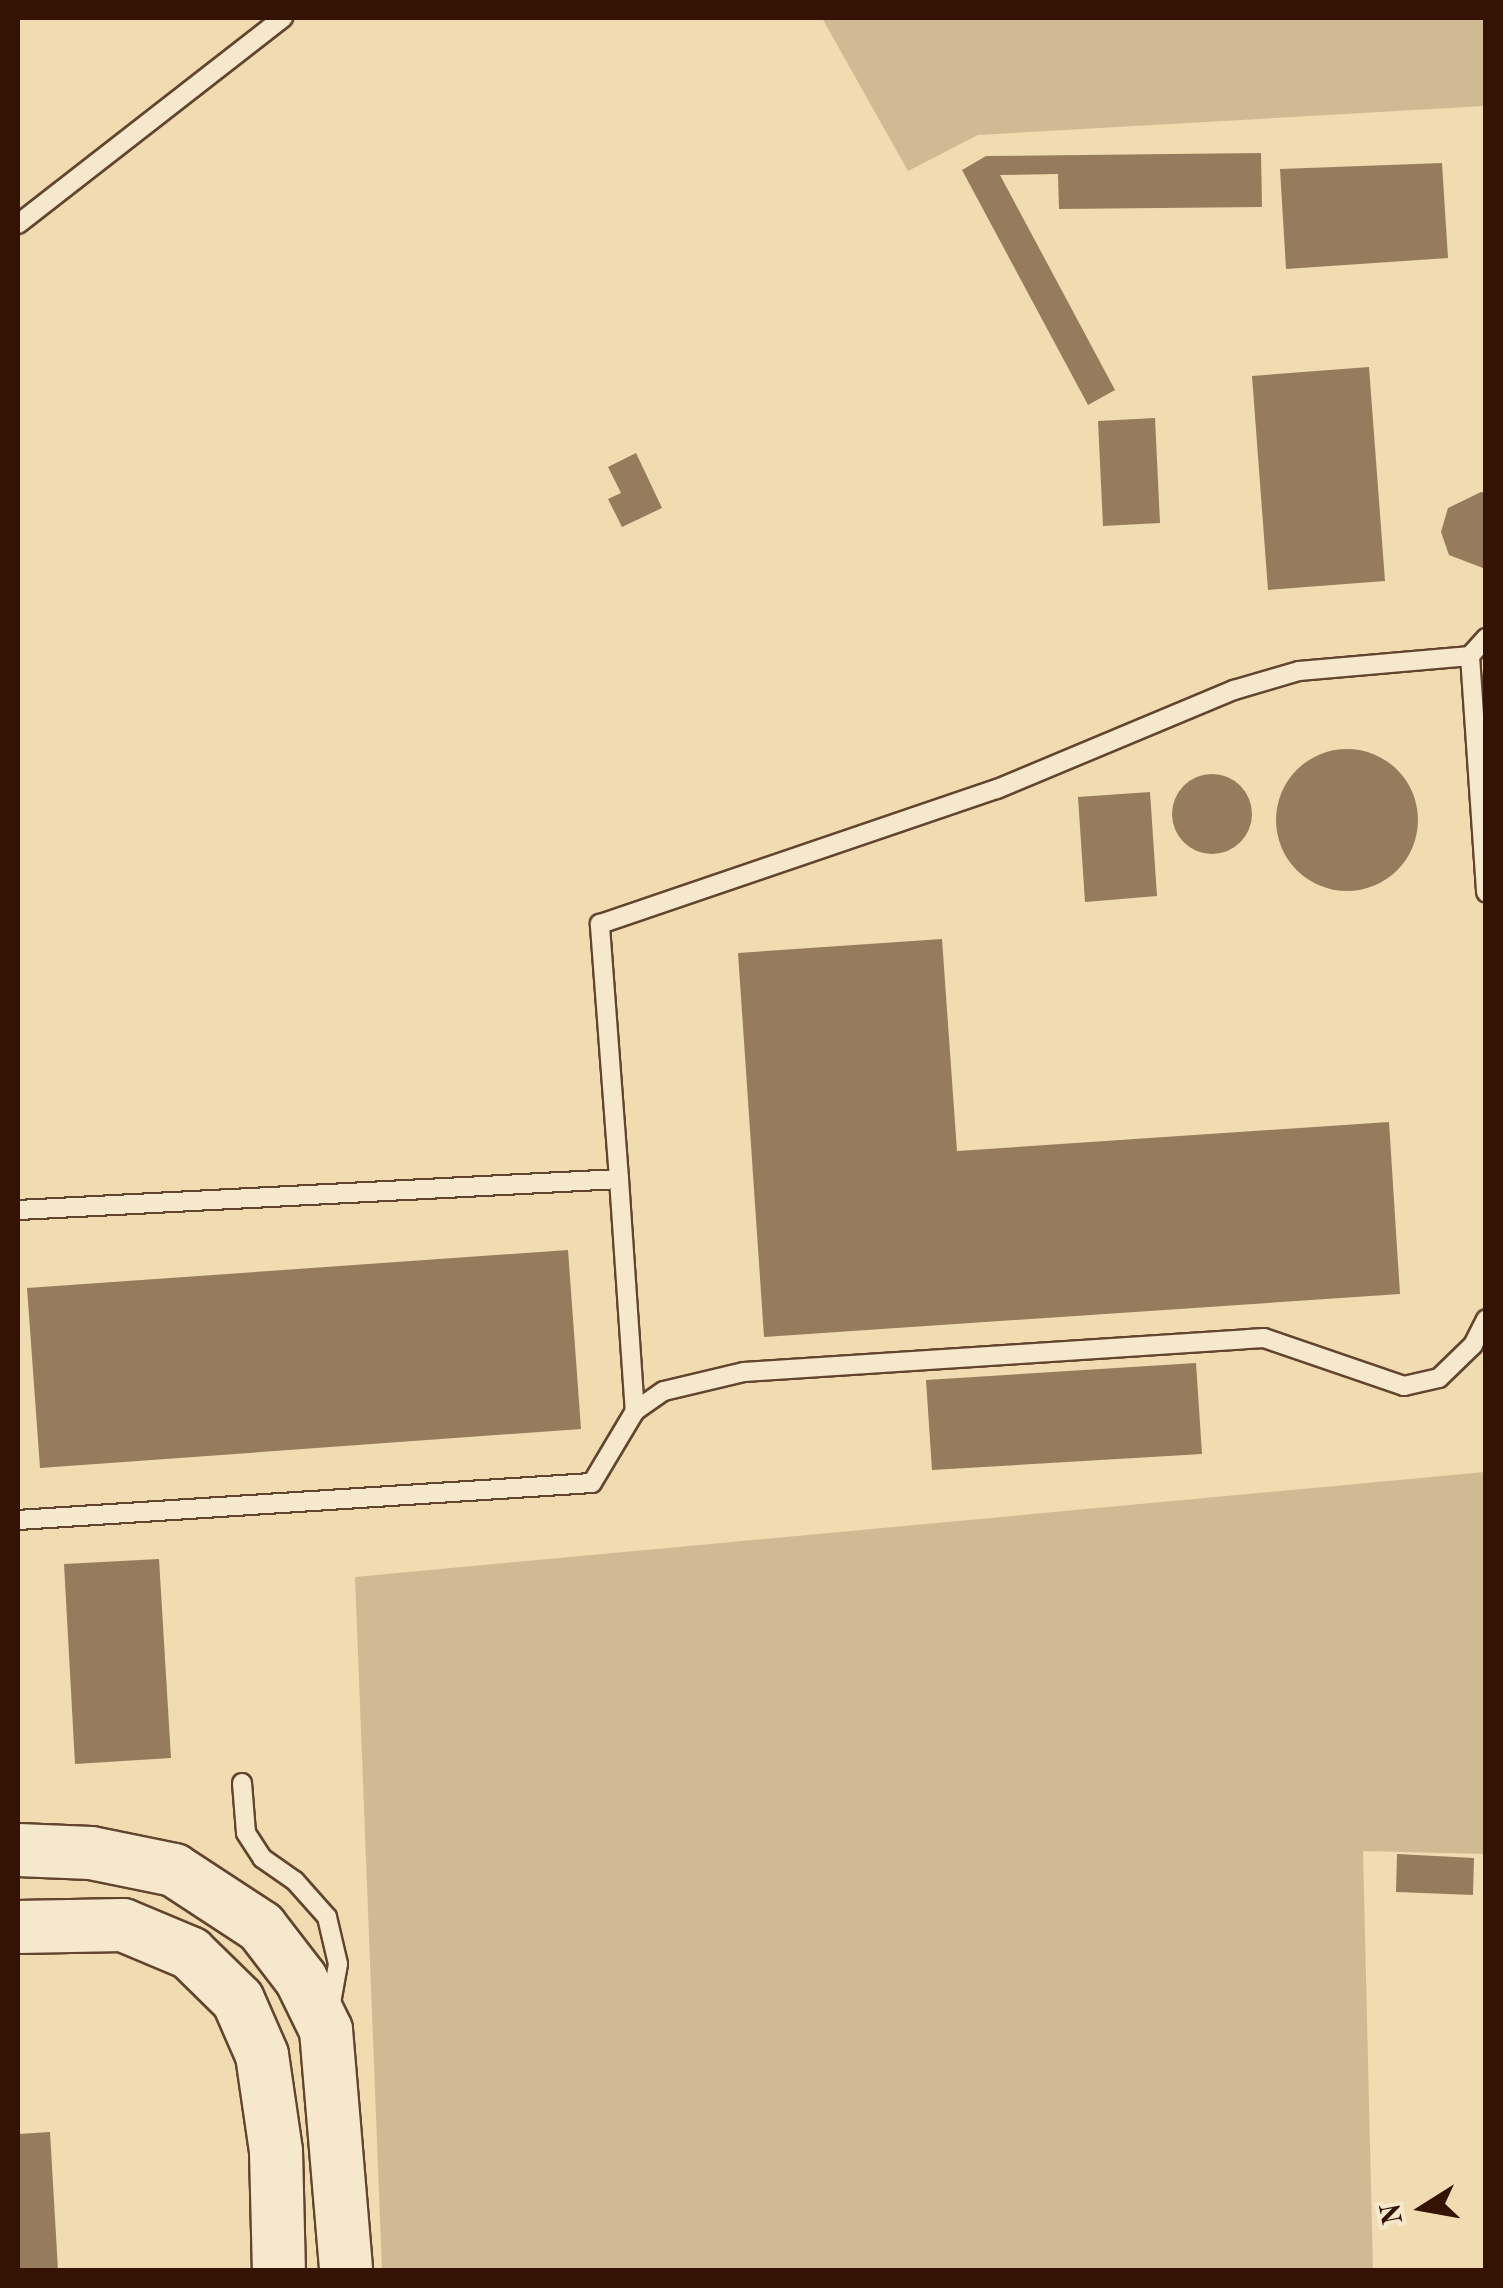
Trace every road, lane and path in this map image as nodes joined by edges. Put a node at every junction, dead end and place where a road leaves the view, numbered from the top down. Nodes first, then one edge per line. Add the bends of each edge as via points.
1 (283, 18) edge
2 (18, 224) edge
3 (1486, 638) edge
4 (1470, 656) junction
5 (1486, 892) edge
6 (619, 1179) junction
7 (18, 1210) edge
8 (1486, 1318) edge
9 (635, 1411) junction
10 (18, 1520) edge
11 (242, 1783) dead end
12 (18, 1850) edge
13 (18, 1927) edge
14 (326, 2030) junction
15 (279, 2270) edge
16 (346, 2270) edge

1 - 2 lane
3 - 4 lane
4 - 5 lane
4 - 6 lane via 1300,671 1234,690 997,789 600,924
6 - 7 lane
6 - 9 lane
8 - 9 lane via 1473,1344 1439,1378 1404,1386 1264,1338 744,1372 664,1391
9 - 10 lane via 592,1483
11 - 14 lane via 246,1833 262,1858 295,1881 327,1917 338,1964
12 - 14 main road via 91,1852 174,1870 261,1927 300,1979
13 - 15 main road via 123,1925 190,1953 238,2000 262,2055 276,2150
14 - 16 main road

